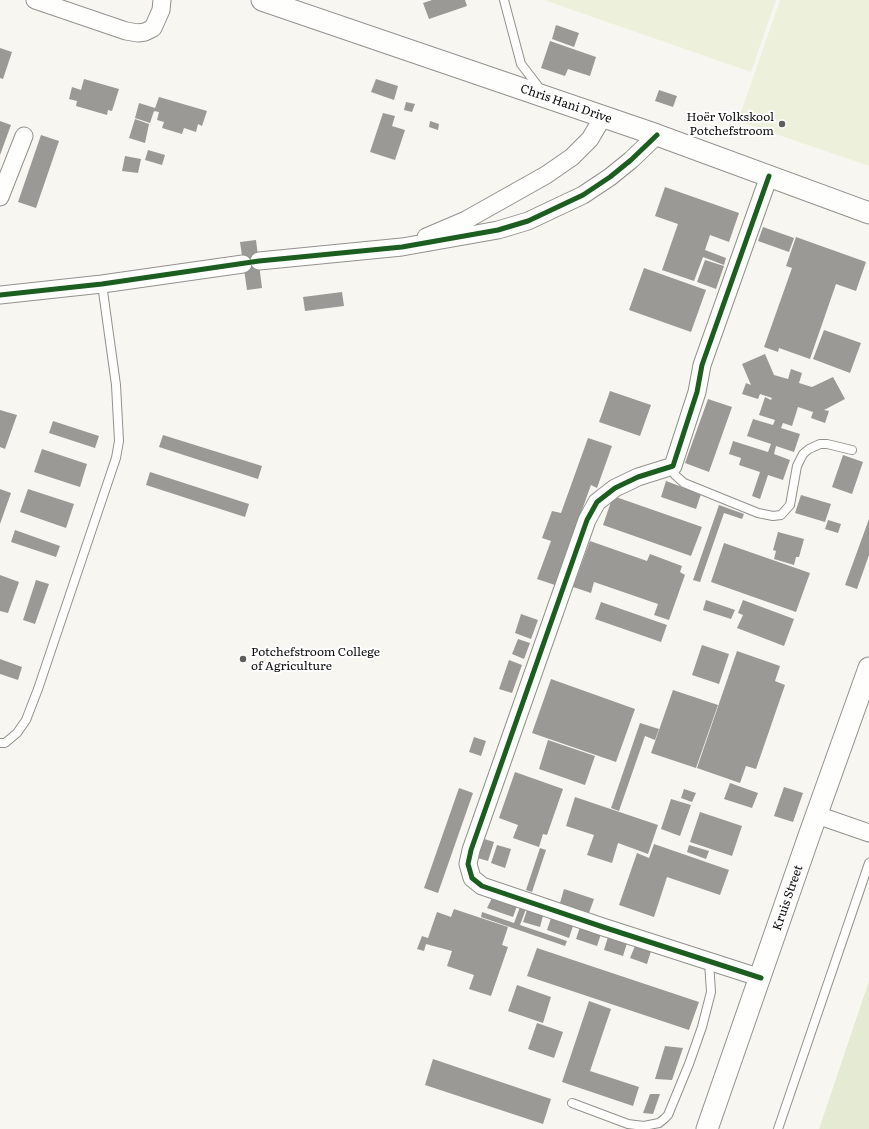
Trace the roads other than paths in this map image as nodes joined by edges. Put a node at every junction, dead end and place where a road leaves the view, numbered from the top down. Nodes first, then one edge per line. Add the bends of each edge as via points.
1 (35, 0) edge
2 (162, 0) edge
3 (262, 0) edge
4 (504, 0) edge
5 (548, 98) junction
6 (604, 117) junction
7 (658, 135) junction
8 (24, 136) dead end
9 (769, 176) junction
10 (0, 197) edge
11 (869, 213) edge
12 (402, 247) junction
13 (102, 284) junction
14 (0, 296) edge
15 (852, 450) dead end
16 (673, 466) junction
17 (869, 668) edge
18 (0, 744) edge
19 (817, 815) junction
20 (869, 833) edge
21 (869, 863) edge
22 (709, 962) junction
23 (760, 978) junction
24 (572, 1103) dead end
25 (707, 1129) edge
26 (778, 1129) edge

1 - 2 street via 138,33 153,28
3 - 5 street, Chris Hani Drive
4 - 5 lane via 521,64
5 - 6 street, Chris Hani Drive
6 - 7 street, Chris Hani Drive
6 - 12 street via 590,140 572,157 546,175 466,220
7 - 9 street, Chris Hani Drive
7 - 12 street via 610,177 583,195 528,221 498,230
8 - 10 street
9 - 11 street, Chris Hani Drive
9 - 16 street via 702,365
12 - 13 street via 251,262
13 - 14 street
13 - 18 lane via 116,385 119,441 116,458 26,720 17,734
15 - 16 lane via 827,444 808,449 797,466 790,505 781,515 773,516 758,513 684,483 675,475
16 - 22 street via 638,477 615,488 597,502 587,520 468,864 472,878 482,886
17 - 19 street, Kruis Street
19 - 20 street
19 - 23 street, Kruis Street
21 - 26 lane
22 - 23 street
22 - 24 lane via 711,992 702,1027 664,1120 644,1126 628,1124
23 - 25 street, Kruis Street

